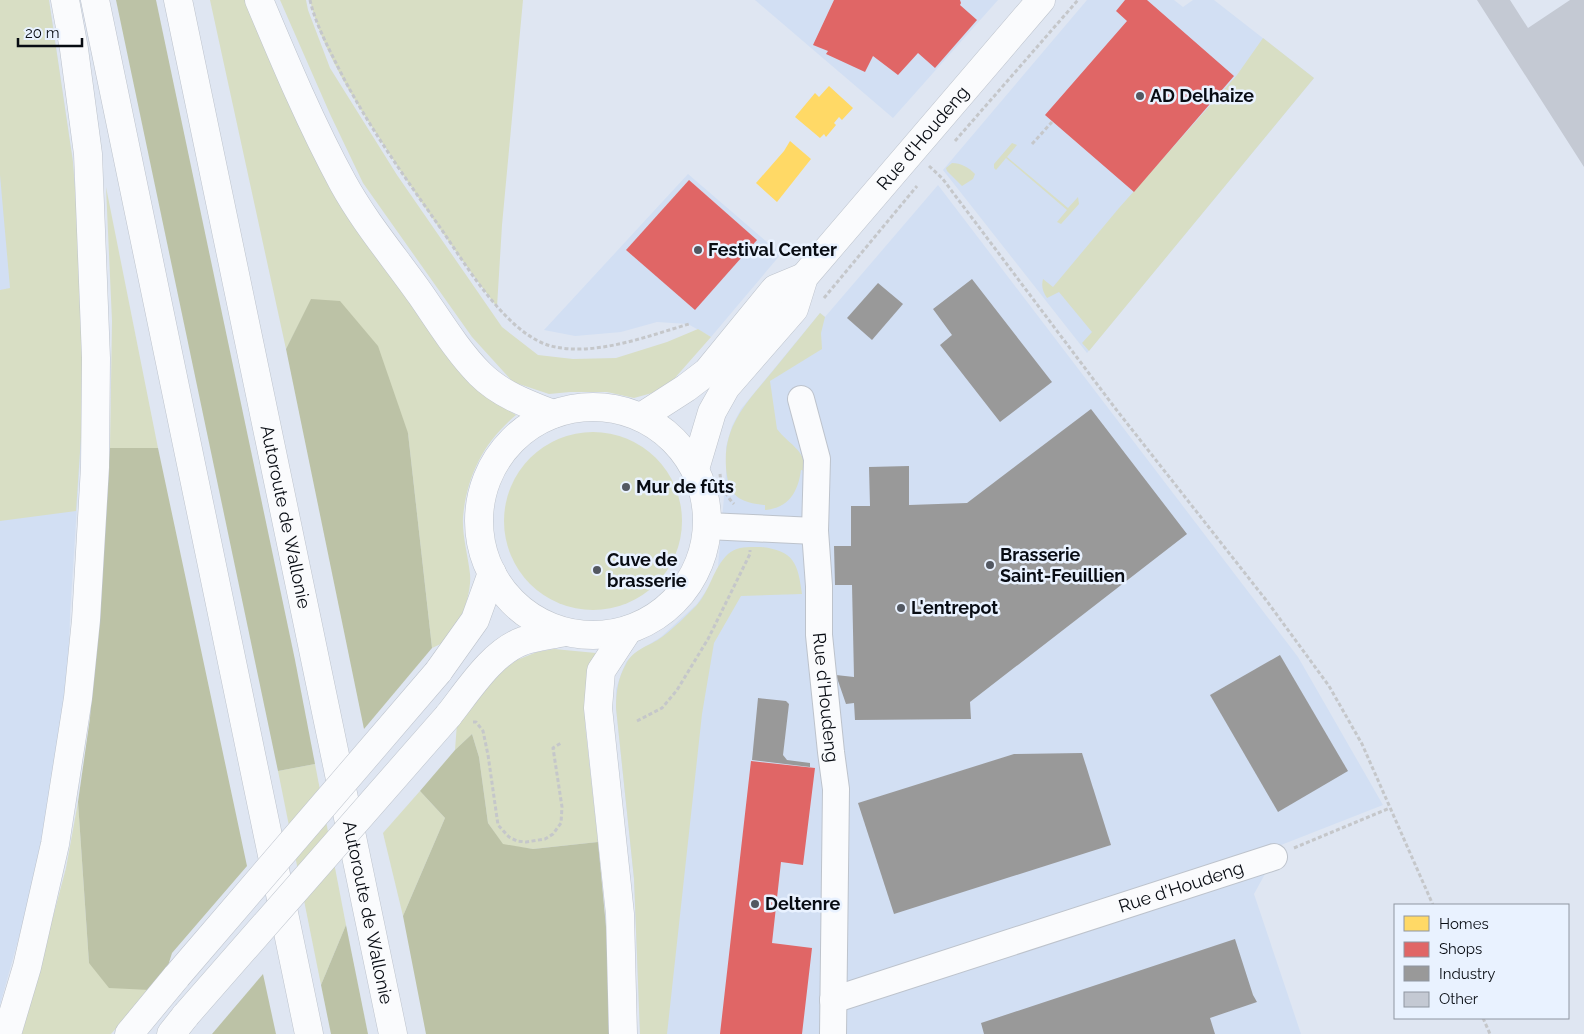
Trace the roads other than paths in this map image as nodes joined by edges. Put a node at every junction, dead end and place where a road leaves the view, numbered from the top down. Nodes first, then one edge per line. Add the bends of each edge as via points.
1 (65, 0) edge
2 (95, 0) edge
3 (178, 0) edge
4 (259, 0) edge
5 (1041, 0) edge
6 (804, 277) junction
7 (800, 399) dead end
8 (553, 414) junction
9 (641, 417) junction
10 (707, 471) junction
11 (707, 526) junction
12 (815, 531) junction
13 (492, 573) junction
14 (628, 630) junction
15 (564, 632) junction
16 (1274, 857) road end
17 (833, 1000) junction
18 (178, 1024) edge
19 (6, 1034) edge
20 (129, 1034) edge
21 (309, 1034) edge
22 (394, 1034) edge
23 (623, 1034) edge
24 (833, 1034) edge

1 - 19 main road via 88,154 96,358 95,476 78,698 55,844 27,967
2 - 21 main road
3 - 22 main road, Autoroute de Wallonie
4 - 8 main road via 301,100 365,218 480,374 521,402
5 - 6 main road, Rue d'Houdeng via 922,159
6 - 9 main road, Rue d'Houdeng via 775,289 707,372
6 - 10 main road, Rue d'Houdeng via 794,309 726,387 712,412
7 - 12 street, Rue d'Houdeng via 817,459
8 - 9 main road via 574,408 597,407
8 - 13 main road via 529,427 508,445 493,468 483,493 482,547
9 - 10 main road via 663,430
10 - 11 main road
11 - 12 street
11 - 14 main road via 702,553 692,579 675,601 653,618
12 - 17 street, Rue d'Houdeng via 820,658 836,789
13 - 15 main road via 519,608 538,621
13 - 20 main road, bridge via 475,620 438,672
14 - 15 main road via 596,635
14 - 23 main road via 601,671 598,708 620,914
15 - 18 main road, bridge via 523,641 491,663 457,719
16 - 17 street, Rue d'Houdeng
17 - 24 street, Rue d'Houdeng

